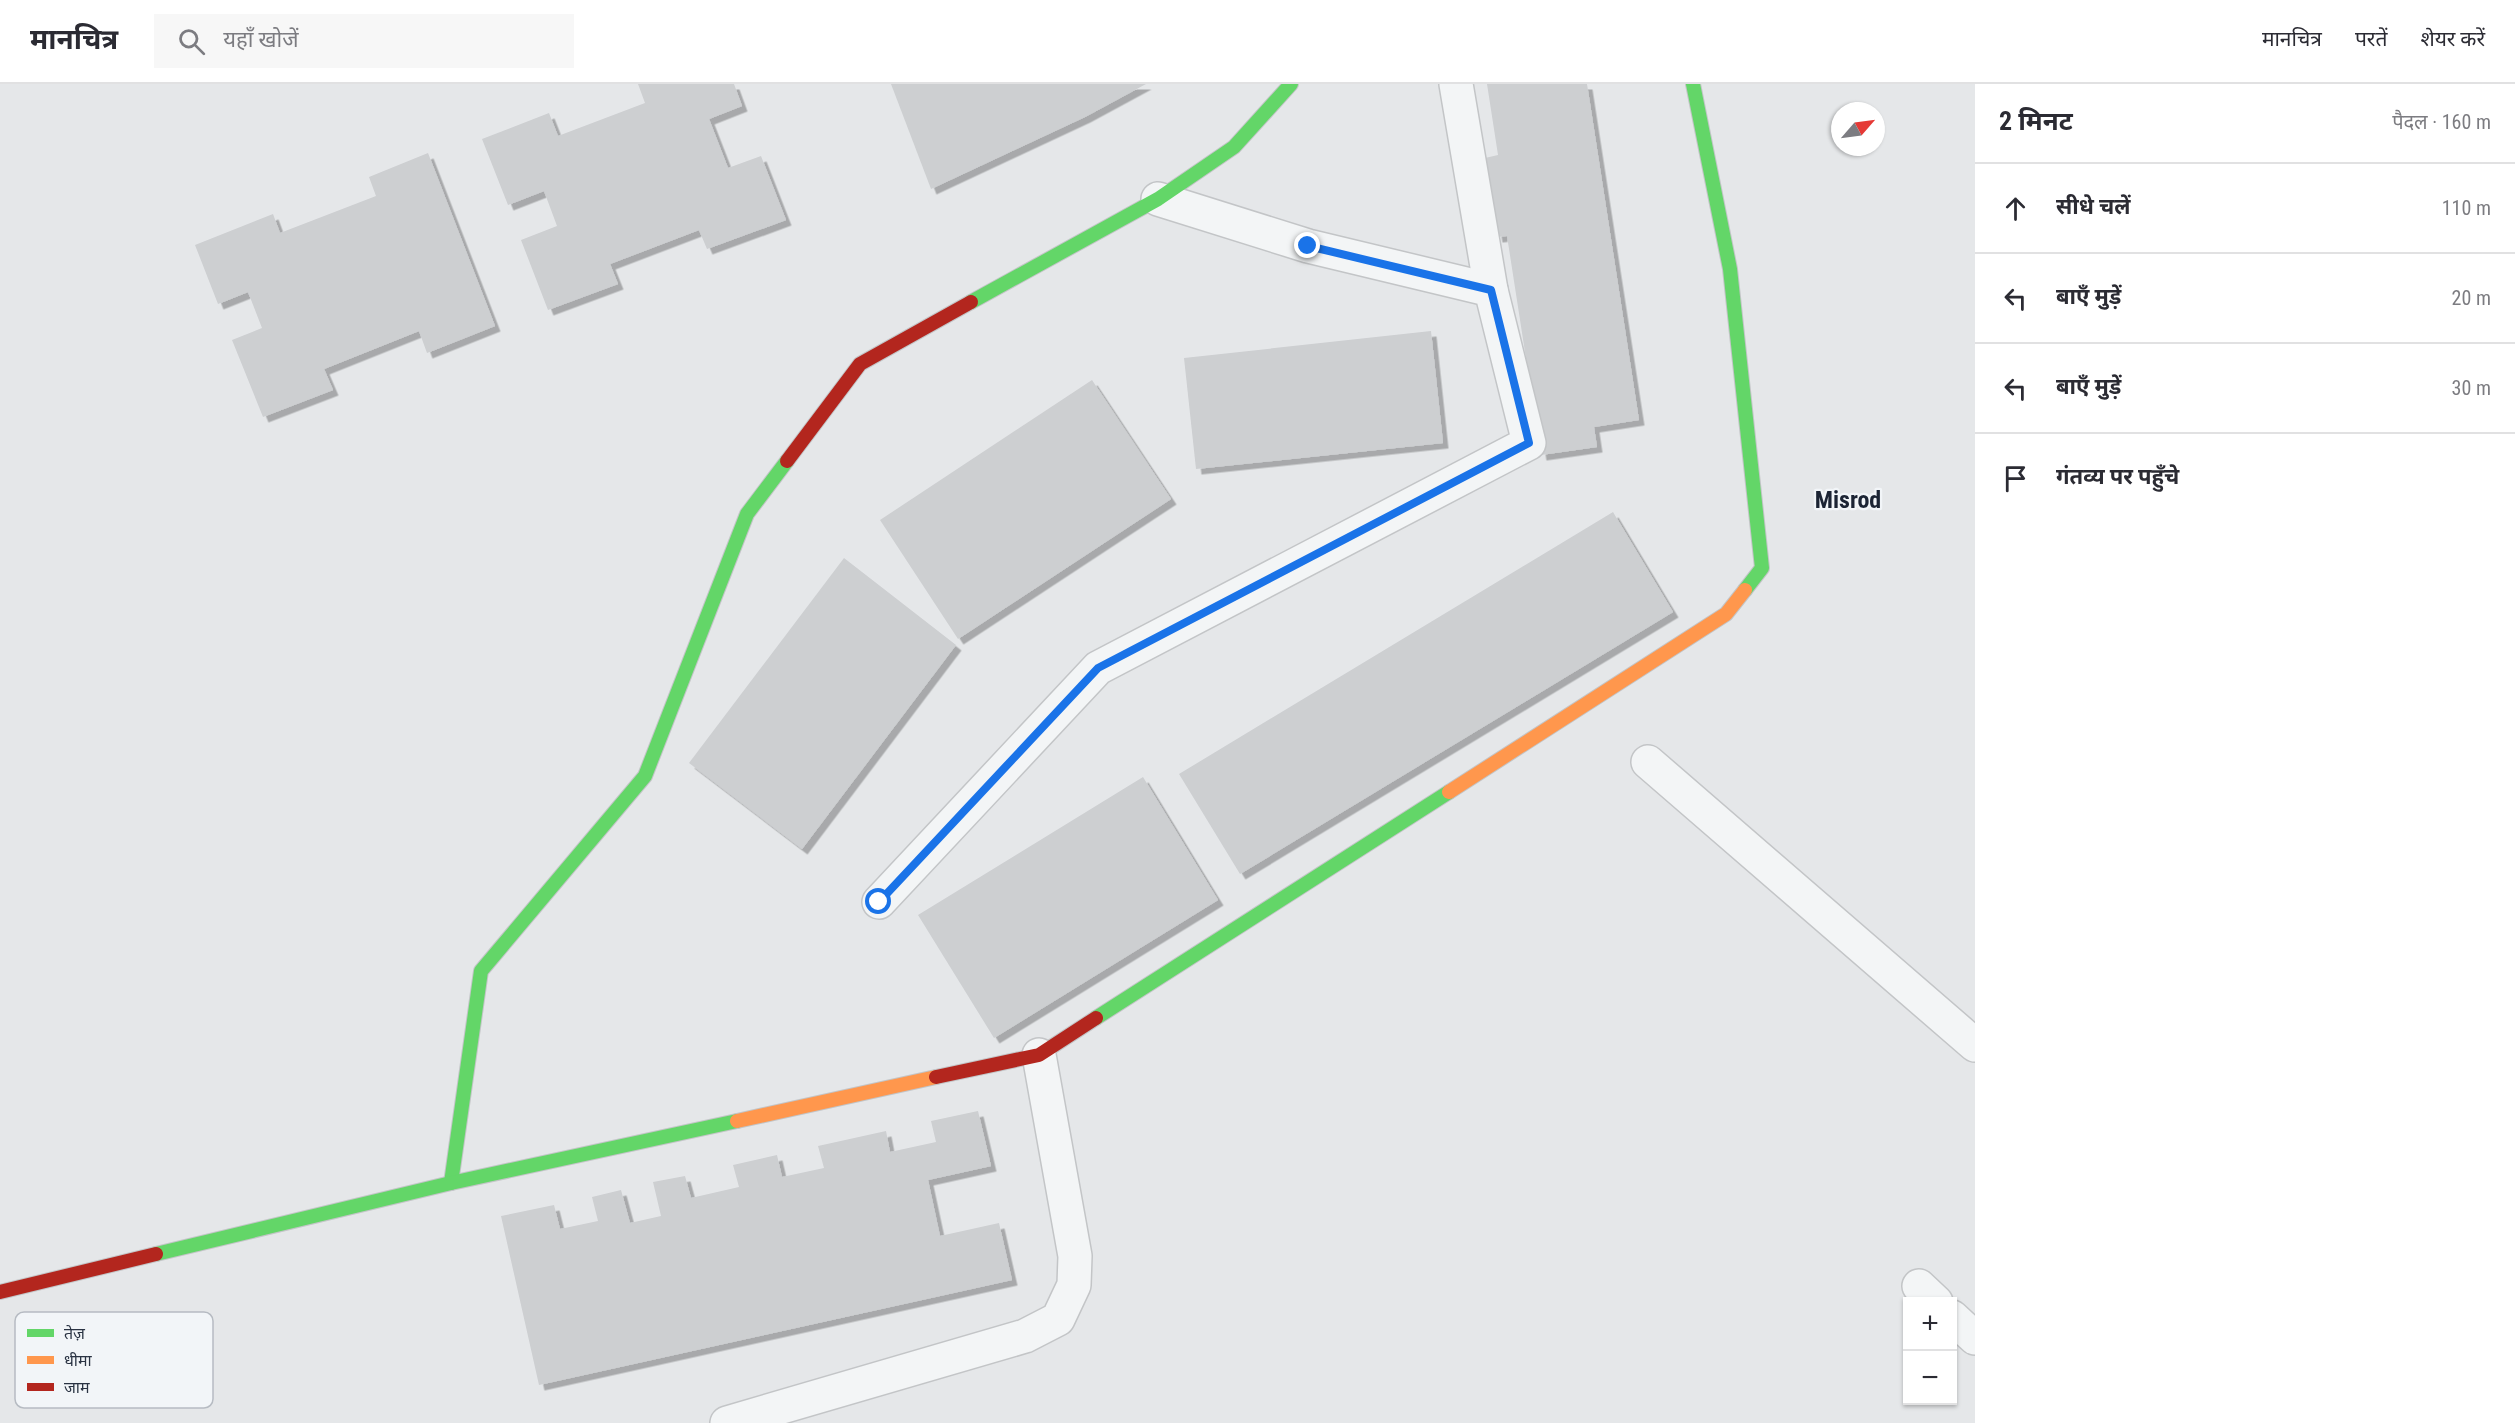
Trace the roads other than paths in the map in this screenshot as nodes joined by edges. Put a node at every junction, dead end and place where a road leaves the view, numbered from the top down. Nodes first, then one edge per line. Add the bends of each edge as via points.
1 (1291, 84) edge
2 (1456, 84) edge
3 (1693, 84) edge
4 (1158, 199) junction
5 (1491, 290) junction
6 (1648, 762) dead end
7 (879, 902) dead end
8 (1975, 1045) edge
9 (1039, 1055) junction
10 (451, 1183) junction
11 (0, 1292) edge
12 (1957, 1321) edge
13 (1975, 1338) edge
14 (727, 1423) edge

1 - 4 street via 1234,147
2 - 5 street
3 - 9 street via 1730,269 1762,568 1726,614
4 - 5 street via 1308,246
4 - 10 street via 860,364 747,514 645,776 481,971
5 - 7 street via 1529,443 1098,668
6 - 8 street
9 - 10 street
9 - 14 street via 1075,1256 1074,1285 1058,1319 1026,1336
10 - 11 street
12 - 13 street

